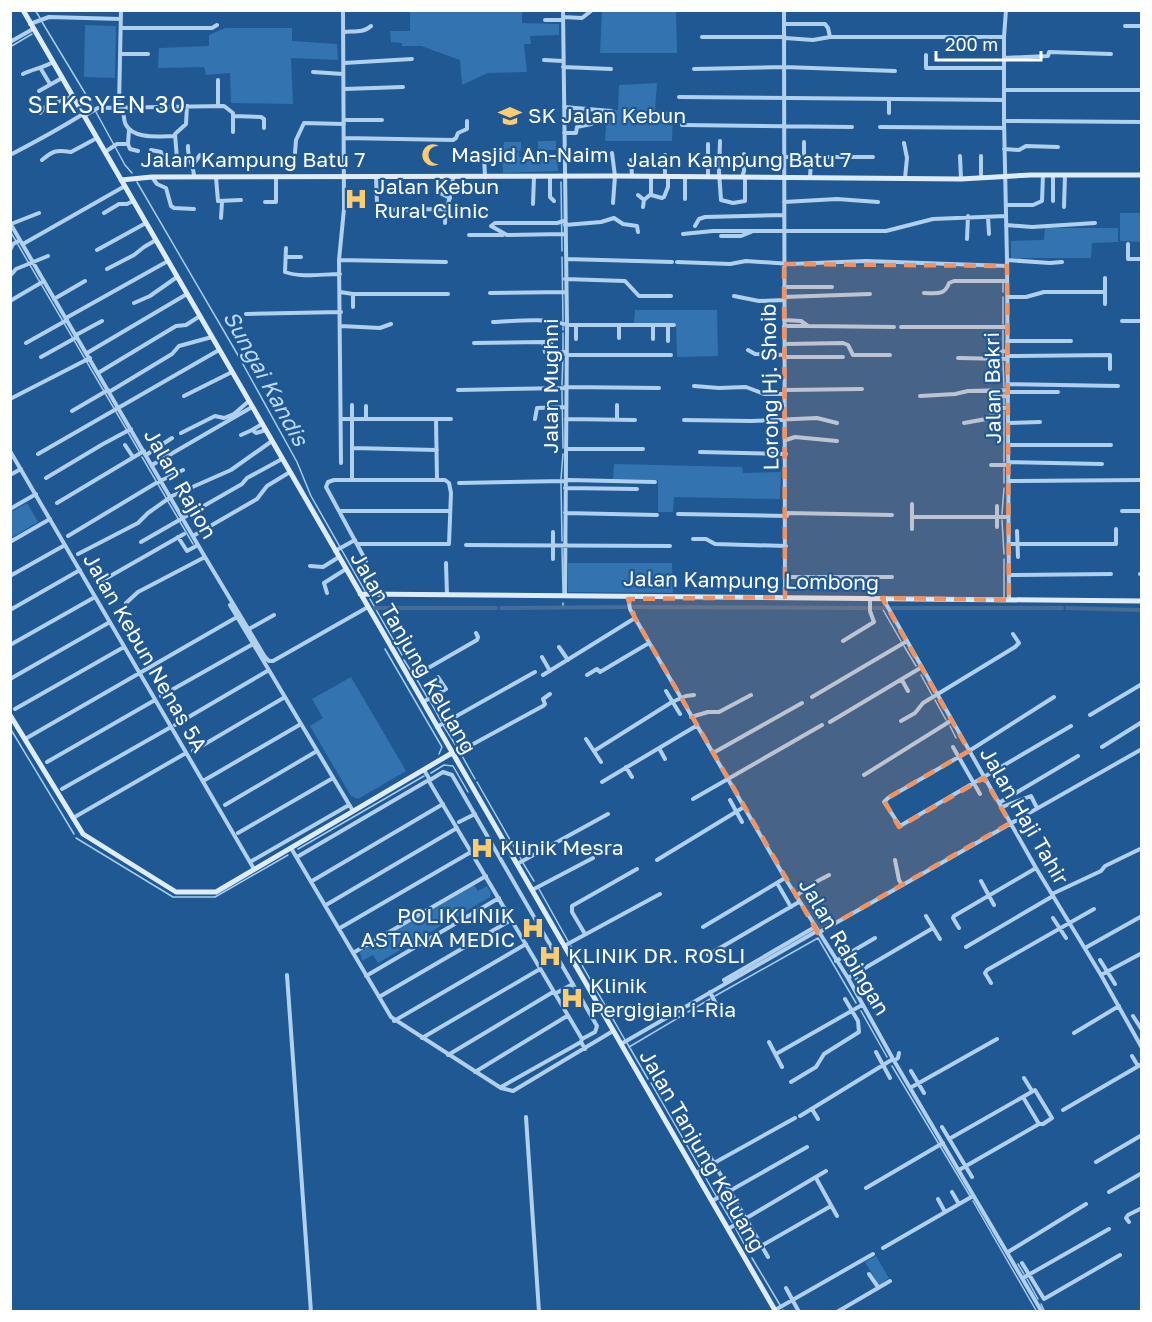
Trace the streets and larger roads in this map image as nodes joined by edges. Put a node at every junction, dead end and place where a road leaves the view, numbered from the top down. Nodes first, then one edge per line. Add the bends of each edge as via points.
1 (23, 10) edge
2 (121, 10) edge
3 (344, 10) edge
4 (563, 10) edge
5 (784, 10) edge
6 (1006, 10) edge
7 (591, 11) edge
8 (121, 19) junction
9 (563, 19) junction
10 (545, 20) dead end
11 (784, 24) junction
12 (217, 25) dead end
13 (32, 26) junction
14 (371, 26) dead end
15 (1125, 26) dead end
16 (1142, 26) edge
17 (121, 28) junction
18 (344, 32) junction
19 (702, 37) dead end
20 (785, 37) junction
21 (1004, 37) junction
22 (830, 38) junction
23 (10, 42) edge
24 (120, 54) junction
25 (148, 54) dead end
26 (1111, 54) dead end
27 (926, 56) dead end
28 (1004, 58) junction
29 (412, 59) dead end
30 (544, 60) dead end
31 (563, 61) junction
32 (53, 62) junction
33 (344, 63) junction
34 (563, 67) junction
35 (784, 67) junction
36 (1004, 68) junction
37 (41, 69) junction
38 (611, 69) dead end
39 (694, 69) dead end
40 (895, 71) dead end
41 (313, 72) dead end
42 (23, 74) dead end
43 (343, 74) junction
44 (62, 78) junction
45 (218, 80) dead end
46 (50, 84) junction
47 (403, 87) dead end
48 (344, 89) junction
49 (1004, 90) junction
50 (1142, 90) edge
51 (39, 91) dead end
52 (73, 96) junction
53 (679, 97) dead end
54 (785, 98) junction
55 (889, 99) junction
56 (1004, 100) junction
57 (121, 106) junction
58 (187, 106) junction
59 (218, 106) junction
60 (564, 108) junction
61 (611, 111) dead end
62 (40, 113) dead end
63 (889, 113) dead end
64 (83, 115) junction
65 (233, 116) junction
66 (382, 120) dead end
67 (467, 121) dead end
68 (1004, 121) junction
69 (344, 122) junction
70 (1142, 122) edge
71 (591, 124) dead end
72 (682, 125) dead end
73 (784, 126) junction
74 (852, 127) dead end
75 (880, 127) dead end
76 (264, 128) dead end
77 (1004, 128) junction
78 (129, 130) junction
79 (233, 132) dead end
80 (564, 133) junction
81 (429, 134) dead end
82 (175, 136) junction
83 (97, 138) junction
84 (344, 138) junction
85 (434, 140) junction
86 (720, 141) dead end
87 (804, 142) dead end
88 (904, 143) dead end
89 (128, 144) junction
90 (708, 144) dead end
91 (188, 146) dead end
92 (1058, 147) dead end
93 (1004, 149) junction
94 (151, 150) dead end
95 (138, 151) dead end
96 (105, 152) junction
97 (295, 153) dead end
98 (612, 153) dead end
99 (744, 154) dead end
100 (10, 155) edge
101 (200, 155) dead end
102 (484, 155) dead end
103 (665, 155) dead end
104 (804, 156) junction
105 (960, 156) dead end
106 (981, 156) dead end
107 (784, 157) junction
108 (873, 157) dead end
109 (42, 160) dead end
110 (631, 160) dead end
111 (811, 162) dead end
112 (193, 165) junction
113 (1043, 175) junction
114 (1053, 175) junction
115 (1065, 175) junction
116 (1142, 175) edge
117 (216, 176) junction
118 (342, 176) junction
119 (376, 176) junction
120 (615, 176) junction
121 (632, 176) junction
122 (651, 176) junction
123 (666, 176) junction
124 (1006, 176) junction
125 (152, 177) junction
126 (194, 177) junction
127 (276, 177) junction
128 (453, 177) junction
129 (485, 177) junction
130 (534, 177) junction
131 (550, 177) junction
132 (565, 177) junction
133 (685, 177) junction
134 (708, 177) junction
135 (719, 177) junction
136 (743, 177) junction
137 (784, 177) junction
138 (810, 177) junction
139 (905, 178) junction
140 (981, 178) junction
141 (961, 179) junction
142 (121, 180) junction
143 (125, 186) junction
144 (442, 194) dead end
145 (638, 195) dead end
146 (651, 195) junction
147 (450, 198) junction
148 (685, 199) dead end
149 (241, 200) dead end
150 (644, 200) junction
151 (133, 201) junction
152 (554, 201) dead end
153 (1053, 201) dead end
154 (222, 202) junction
155 (265, 202) dead end
156 (784, 202) junction
157 (878, 202) dead end
158 (613, 203) dead end
159 (533, 204) dead end
160 (1006, 205) junction
161 (643, 207) dead end
162 (1064, 207) dead end
163 (194, 209) dead end
164 (446, 209) junction
165 (39, 213) dead end
166 (104, 213) dead end
167 (784, 215) junction
168 (968, 216) junction
169 (1006, 216) junction
170 (988, 217) junction
171 (221, 218) dead end
172 (11, 223) edge
173 (146, 223) junction
174 (445, 223) dead end
175 (563, 223) junction
176 (1095, 223) dead end
177 (1006, 225) junction
178 (695, 226) dead end
179 (783, 230) junction
180 (638, 232) dead end
181 (751, 232) junction
182 (563, 234) junction
183 (683, 234) dead end
184 (989, 234) dead end
185 (469, 235) dead end
186 (507, 235) junction
187 (722, 236) dead end
188 (967, 239) dead end
189 (154, 241) junction
190 (23, 242) junction
191 (1128, 244) dead end
192 (286, 248) dead end
193 (10, 250) edge
194 (97, 250) dead end
195 (48, 256) dead end
196 (286, 257) junction
197 (302, 257) dead end
198 (566, 259) junction
199 (1142, 259) edge
200 (339, 260) junction
201 (1007, 260) junction
202 (168, 261) junction
203 (30, 262) junction
204 (446, 262) dead end
205 (1062, 262) dead end
206 (784, 264) junction
207 (1007, 266) junction
208 (107, 269) dead end
209 (340, 274) junction
210 (10, 276) edge
211 (177, 277) junction
212 (1105, 278) dead end
213 (565, 279) junction
214 (1007, 280) junction
215 (85, 281) dead end
216 (42, 283) junction
217 (784, 287) junction
218 (832, 287) dead end
219 (340, 292) junction
220 (566, 292) junction
221 (1105, 292) junction
222 (490, 293) dead end
223 (924, 293) dead end
224 (187, 294) junction
225 (353, 294) junction
226 (448, 294) dead end
227 (870, 294) dead end
228 (671, 296) dead end
229 (734, 296) dead end
230 (57, 297) junction
231 (1007, 297) junction
232 (784, 298) junction
233 (10, 301) edge
234 (134, 303) dead end
235 (1105, 304) dead end
236 (353, 308) dead end
237 (341, 312) junction
238 (246, 314) dead end
239 (198, 317) junction
240 (784, 320) junction
241 (65, 321) junction
242 (102, 321) dead end
243 (1122, 321) dead end
244 (1142, 321) edge
245 (493, 322) dead end
246 (391, 324) dead end
247 (567, 325) junction
248 (576, 325) junction
249 (619, 325) junction
250 (653, 325) junction
251 (668, 325) junction
252 (674, 325) dead end
253 (341, 326) junction
254 (784, 326) junction
255 (808, 326) junction
256 (894, 327) dead end
257 (901, 327) dead end
258 (1007, 327) junction
259 (77, 336) junction
260 (209, 337) junction
261 (619, 338) dead end
262 (576, 339) dead end
263 (653, 339) dead end
264 (668, 340) dead end
265 (1007, 341) junction
266 (1071, 341) dead end
267 (543, 342) junction
268 (26, 343) dead end
269 (474, 343) dead end
270 (785, 344) junction
271 (748, 350) dead end
272 (217, 352) junction
273 (552, 352) junction
274 (87, 353) junction
275 (566, 353) junction
276 (671, 354) dead end
277 (890, 355) dead end
278 (1007, 355) junction
279 (785, 356) junction
280 (41, 357) dead end
281 (843, 357) dead end
282 (958, 358) dead end
283 (88, 359) junction
284 (987, 359) junction
285 (1110, 369) dead end
286 (101, 370) junction
287 (232, 372) junction
288 (1008, 384) junction
289 (694, 386) dead end
290 (1118, 386) dead end
291 (565, 387) junction
292 (659, 388) dead end
293 (862, 389) dead end
294 (458, 390) dead end
295 (108, 392) junction
296 (785, 392) junction
297 (1058, 392) dead end
298 (1008, 393) junction
299 (184, 396) dead end
300 (920, 396) dead end
301 (10, 399) edge
302 (352, 405) dead end
303 (617, 405) dead end
304 (366, 406) dead end
305 (250, 407) junction
306 (563, 407) junction
307 (119, 408) junction
308 (1008, 408) junction
309 (72, 411) dead end
310 (535, 418) dead end
311 (341, 419) junction
312 (352, 419) junction
313 (366, 419) junction
314 (436, 419) junction
315 (451, 419) dead end
316 (566, 419) junction
317 (617, 420) junction
318 (635, 420) dead end
319 (684, 420) dead end
320 (785, 420) junction
321 (1040, 422) dead end
322 (837, 423) dead end
323 (964, 423) dead end
324 (1008, 423) junction
325 (264, 427) junction
326 (130, 430) junction
327 (181, 434) dead end
328 (241, 435) dead end
329 (172, 438) dead end
330 (786, 440) junction
331 (837, 441) dead end
332 (270, 443) junction
333 (126, 445) dead end
334 (1008, 445) junction
335 (1111, 445) dead end
336 (352, 448) junction
337 (567, 449) junction
338 (643, 449) dead end
339 (436, 450) junction
340 (10, 451) edge
341 (700, 452) dead end
342 (145, 453) junction
343 (38, 454) dead end
344 (786, 454) junction
345 (133, 457) junction
346 (279, 460) junction
347 (341, 463) dead end
348 (1009, 463) junction
349 (155, 464) junction
350 (1102, 464) dead end
351 (991, 465) dead end
352 (21, 469) junction
353 (183, 470) dead end
354 (287, 473) junction
355 (10, 475) edge
356 (46, 478) dead end
357 (352, 480) junction
358 (437, 480) junction
359 (1142, 480) edge
360 (161, 481) junction
361 (1008, 481) junction
362 (565, 482) junction
363 (655, 482) dead end
364 (459, 483) dead end
365 (565, 488) junction
366 (637, 489) dead end
367 (36, 494) junction
368 (171, 498) junction
369 (57, 503) dead end
370 (912, 504) dead end
371 (997, 506) dead end
372 (10, 509) edge
373 (339, 511) junction
374 (450, 511) junction
375 (1122, 511) dead end
376 (1142, 511) edge
377 (565, 513) junction
378 (678, 514) dead end
379 (787, 514) junction
380 (657, 515) dead end
381 (892, 515) dead end
382 (912, 516) junction
383 (997, 517) junction
384 (1008, 517) junction
385 (183, 518) junction
386 (50, 519) junction
387 (997, 527) dead end
388 (912, 529) dead end
389 (1116, 529) dead end
390 (1017, 531) dead end
391 (553, 532) dead end
392 (184, 534) dead end
393 (196, 534) junction
394 (68, 536) dead end
395 (178, 537) junction
396 (693, 539) dead end
397 (10, 542) edge
398 (141, 542) dead end
399 (356, 542) junction
400 (466, 544) dead end
401 (553, 544) junction
402 (565, 544) junction
403 (1009, 544) junction
404 (1017, 544) junction
405 (65, 545) junction
406 (198, 545) junction
407 (670, 546) dead end
408 (786, 546) junction
409 (338, 551) junction
410 (78, 554) dead end
411 (1018, 557) dead end
412 (202, 558) junction
413 (553, 559) dead end
414 (366, 561) dead end
415 (446, 563) dead end
416 (310, 566) dead end
417 (346, 569) junction
418 (80, 570) junction
419 (1112, 574) dead end
420 (1009, 575) junction
421 (10, 576) edge
422 (786, 577) junction
423 (892, 577) dead end
424 (98, 583) dead end
425 (327, 593) dead end
426 (360, 594) junction
427 (447, 595) junction
428 (565, 595) junction
429 (628, 596) junction
430 (95, 597) junction
431 (785, 597) junction
432 (870, 598) junction
433 (886, 598) junction
434 (1008, 600) junction
435 (1142, 601) edge
436 (126, 603) dead end
437 (230, 605) dead end
438 (368, 607) junction
439 (10, 610) edge
440 (274, 615) dead end
441 (237, 617) junction
442 (635, 618) junction
443 (110, 622) junction
444 (249, 629) junction
445 (476, 633) dead end
446 (1013, 634) dead end
447 (843, 640) dead end
448 (907, 641) junction
449 (253, 644) junction
450 (647, 644) junction
451 (10, 645) edge
452 (124, 647) junction
453 (559, 647) dead end
454 (542, 657) dead end
455 (568, 660) junction
456 (922, 667) junction
457 (269, 670) junction
458 (550, 670) junction
459 (536, 672) dead end
460 (140, 673) junction
461 (543, 675) dead end
462 (587, 675) dead end
463 (438, 677) dead end
464 (410, 678) junction
465 (10, 679) edge
466 (902, 680) junction
467 (1142, 684) edge
468 (666, 691) dead end
469 (908, 691) dead end
470 (550, 694) dead end
471 (938, 694) junction
472 (694, 695) dead end
473 (751, 695) dead end
474 (161, 696) dead end
475 (285, 697) junction
476 (812, 697) dead end
477 (1054, 697) dead end
478 (680, 698) junction
479 (155, 700) junction
480 (427, 700) junction
481 (672, 702) junction
482 (802, 703) dead end
483 (15, 709) dead end
484 (680, 714) dead end
485 (1090, 715) dead end
486 (10, 716) edge
487 (692, 717) junction
488 (952, 720) junction
489 (901, 721) dead end
490 (830, 722) dead end
491 (1142, 722) edge
492 (301, 724) junction
493 (822, 725) dead end
494 (173, 726) junction
495 (696, 726) junction
496 (1071, 726) dead end
497 (437, 727) junction
498 (444, 739) junction
499 (586, 739) dead end
500 (24, 740) junction
501 (953, 747) dead end
502 (1102, 747) dead end
503 (659, 748) junction
504 (1142, 749) edge
505 (193, 751) dead end
506 (317, 751) junction
507 (594, 751) junction
508 (969, 751) junction
509 (186, 753) junction
510 (713, 753) junction
511 (453, 754) junction
512 (1078, 756) dead end
513 (959, 757) junction
514 (442, 759) junction
515 (665, 759) dead end
516 (47, 762) dead end
517 (601, 762) dead end
518 (460, 766) junction
519 (626, 767) junction
520 (423, 769) junction
521 (864, 775) dead end
522 (632, 777) dead end
523 (333, 778) junction
524 (728, 778) junction
525 (984, 778) junction
526 (203, 781) junction
527 (429, 781) junction
528 (602, 782) dead end
529 (974, 784) junction
530 (62, 789) dead end
531 (980, 794) dead end
532 (693, 799) dead end
533 (730, 800) dead end
534 (443, 804) junction
535 (225, 805) dead end
536 (349, 805) junction
537 (1000, 805) junction
538 (744, 807) junction
539 (1037, 808) junction
540 (353, 811) junction
541 (736, 811) junction
542 (475, 814) junction
543 (608, 814) dead end
544 (72, 819) junction
545 (459, 822) dead end
546 (742, 822) dead end
547 (1011, 823) junction
548 (457, 828) junction
549 (238, 833) dead end
550 (291, 848) junction
551 (1140, 849) edge
552 (471, 852) junction
553 (297, 857) junction
554 (593, 858) dead end
555 (657, 860) dead end
556 (895, 860) dead end
557 (250, 862) junction
558 (516, 864) junction
559 (1036, 868) junction
560 (254, 869) junction
561 (637, 869) dead end
562 (829, 875) dead end
563 (486, 876) junction
564 (785, 878) junction
565 (312, 881) junction
566 (981, 881) dead end
567 (777, 883) junction
568 (902, 885) junction
569 (531, 891) junction
570 (660, 894) dead end
571 (1053, 895) junction
572 (796, 896) junction
573 (990, 896) junction
574 (499, 898) junction
575 (799, 902) junction
576 (326, 905) junction
577 (994, 905) dead end
578 (791, 907) junction
579 (1094, 909) dead end
580 (926, 916) dead end
581 (1142, 916) edge
582 (1053, 918) dead end
583 (511, 920) junction
584 (1070, 923) junction
585 (703, 927) dead end
586 (340, 928) junction
587 (933, 928) junction
588 (958, 928) dead end
589 (1060, 929) junction
590 (817, 930) junction
591 (556, 932) junction
592 (585, 935) junction
593 (547, 938) junction
594 (875, 938) dead end
595 (1066, 938) dead end
596 (940, 939) dead end
597 (526, 944) junction
598 (564, 946) junction
599 (966, 947) dead end
600 (1085, 948) junction
601 (1142, 952) edge
602 (354, 953) junction
603 (708, 955) dead end
604 (1100, 960) dead end
605 (836, 961) junction
606 (850, 967) dead end
607 (540, 969) junction
608 (1108, 972) junction
609 (287, 975) dead end
610 (854, 975) junction
611 (1101, 975) junction
612 (366, 976) junction
613 (848, 978) junction
614 (991, 983) dead end
615 (573, 984) junction
616 (1115, 984) dead end
617 (860, 985) dead end
618 (555, 992) junction
619 (710, 992) junction
620 (379, 997) junction
621 (845, 999) dead end
622 (862, 1005) junction
623 (1119, 1006) junction
624 (718, 1008) dead end
625 (852, 1011) junction
626 (567, 1016) junction
627 (1133, 1016) dead end
628 (394, 1020) junction
629 (1141, 1027) edge
630 (613, 1031) junction
631 (1132, 1031) junction
632 (1074, 1033) dead end
633 (422, 1038) junction
634 (997, 1039) dead end
635 (583, 1040) junction
636 (769, 1042) dead end
637 (621, 1044) junction
638 (1142, 1047) edge
639 (585, 1049) junction
640 (876, 1053) dead end
641 (899, 1053) dead end
642 (448, 1054) junction
643 (776, 1054) junction
644 (1132, 1056) dead end
645 (893, 1060) junction
646 (1140, 1065) edge
647 (883, 1066) junction
648 (782, 1067) dead end
649 (911, 1071) dead end
650 (475, 1072) junction
651 (890, 1078) dead end
652 (1024, 1078) dead end
653 (791, 1082) dead end
654 (918, 1083) junction
655 (501, 1088) junction
656 (910, 1088) junction
657 (1032, 1091) junction
658 (924, 1093) dead end
659 (1023, 1097) junction
660 (812, 1109) junction
661 (1063, 1110) dead end
662 (800, 1116) dead end
663 (526, 1117) dead end
664 (795, 1118) dead end
665 (818, 1119) dead end
666 (1039, 1124) junction
667 (942, 1127) dead end
668 (1142, 1135) edge
669 (950, 1139) junction
670 (940, 1144) junction
671 (807, 1147) dead end
672 (708, 1153) dead end
673 (1096, 1162) dead end
674 (714, 1164) junction
675 (965, 1166) junction
676 (959, 1170) junction
677 (826, 1172) dead end
678 (1142, 1173) edge
679 (696, 1174) junction
680 (972, 1177) dead end
681 (816, 1178) junction
682 (866, 1188) dead end
683 (729, 1191) junction
684 (952, 1192) dead end
685 (1109, 1192) dead end
686 (974, 1196) junction
687 (938, 1199) dead end
688 (712, 1201) junction
689 (959, 1204) junction
690 (1086, 1204) dead end
691 (831, 1206) junction
692 (1142, 1208) edge
693 (945, 1212) junction
694 (837, 1216) dead end
695 (745, 1219) junction
696 (1129, 1222) dead end
697 (728, 1229) junction
698 (1109, 1229) dead end
699 (761, 1246) junction
700 (883, 1248) dead end
701 (1008, 1251) junction
702 (873, 1254) dead end
703 (1120, 1255) dead end
704 (768, 1257) dead end
705 (1022, 1263) dead end
706 (869, 1274) dead end
707 (1029, 1275) junction
708 (1023, 1278) junction
709 (890, 1281) dead end
710 (878, 1287) junction
711 (786, 1288) dead end
712 (793, 1301) junction
713 (311, 1311) edge
714 (539, 1311) edge
715 (775, 1311) edge
716 (799, 1311) edge
717 (837, 1311) edge
718 (1042, 1311) edge

1 - 13 street, Jalan Tanjung Keluang
2 - 8 street
3 - 18 street
4 - 9 street, Jalan Mughni
5 - 11 street, Lorong Hj. Shoib
6 - 21 street, Jalan Bakri
7 - 9 street via 582,18
8 - 13 street via 44,18
8 - 17 street
9 - 10 street
9 - 31 street, Jalan Mughni
11 - 20 street, Lorong Hj. Shoib
11 - 22 street via 825,24
12 - 17 street
13 - 23 street
13 - 32 street, Jalan Tanjung Keluang
14 - 18 street
15 - 16 street
17 - 24 street
18 - 33 street
19 - 20 street
20 - 22 street
20 - 35 street, Lorong Hj. Shoib
21 - 22 street
21 - 28 street, Jalan Bakri
24 - 25 street
24 - 57 street
26 - 28 street via 1049,52 1048,56
27 - 36 street via 926,68
28 - 36 street, Jalan Bakri
29 - 33 street
30 - 31 street
31 - 34 street, Jalan Mughni
32 - 37 street
32 - 44 street, Jalan Tanjung Keluang
33 - 43 street
34 - 38 street
34 - 60 street, Jalan Mughni
35 - 39 street
35 - 40 street
35 - 54 street, Lorong Hj. Shoib
36 - 49 street, Jalan Bakri
37 - 42 street
37 - 46 street
41 - 43 street
43 - 48 street
44 - 46 street
44 - 52 street, Jalan Tanjung Keluang
45 - 59 street
46 - 51 street
47 - 48 street
48 - 69 street
49 - 50 street
49 - 56 street, Jalan Bakri
52 - 62 street via 45,107
52 - 64 street, Jalan Tanjung Keluang
53 - 54 street
54 - 55 street
54 - 73 street, Lorong Hj. Shoib
55 - 56 street
55 - 63 street
56 - 68 street, Jalan Bakri
57 - 58 street
57 - 64 street via 98,108
57 - 78 street
58 - 59 street
58 - 82 street via 186,124
59 - 65 street via 228,107
60 - 61 street
60 - 80 street, Jalan Mughni
64 - 83 street, Jalan Tanjung Keluang
64 - 100 street
65 - 76 street via 261,117
65 - 79 street
66 - 69 street
67 - 85 street via 467,129 456,138
68 - 70 street
68 - 77 street, Jalan Bakri
69 - 84 street
69 - 97 street via 304,123
71 - 80 street via 577,127 576,133
72 - 73 street
73 - 74 street
73 - 107 street, Lorong Hj. Shoib
75 - 77 street
77 - 93 street, Jalan Bakri
78 - 82 street via 148,136
78 - 89 street
80 - 132 street, Jalan Mughni
81 - 85 street
82 - 94 street via 174,164 165,166 161,152
83 - 96 street, Jalan Tanjung Keluang
83 - 109 street via 71,152 52,152
84 - 85 street
84 - 118 street
86 - 135 street
87 - 104 street
88 - 139 street
89 - 95 street
89 - 96 street via 115,145
90 - 134 street
91 - 112 street
92 - 93 street
93 - 124 street, Jalan Bakri
96 - 142 street, Jalan Tanjung Keluang
98 - 120 street
99 - 136 street
101 - 112 street
102 - 129 street
103 - 123 street
104 - 107 street
104 - 108 street
105 - 141 street
106 - 140 street
107 - 137 street, Lorong Hj. Shoib
110 - 121 street
111 - 138 street
112 - 126 street
113 - 114 street, Jalan Kampung Batu 7
113 - 124 street, Jalan Kampung Batu 7
113 - 160 street via 1042,201
114 - 115 street, Jalan Kampung Batu 7
114 - 153 street
115 - 116 street, Jalan Kampung Batu 7
115 - 162 street
117 - 126 street, Jalan Kampung Batu 7
117 - 127 street, Jalan Kampung Batu 7
117 - 154 street via 217,197
118 - 119 street, Jalan Kampung Batu 7
118 - 127 street, Jalan Kampung Batu 7
118 - 200 street via 344,209
119 - 128 street, Jalan Kampung Batu 7
119 - 164 street via 377,204 381,210
120 - 121 street, Jalan Kampung Batu 7
120 - 132 street, Jalan Kampung Batu 7
120 - 158 street
121 - 122 street, Jalan Kampung Batu 7
122 - 123 street, Jalan Kampung Batu 7
122 - 146 street
123 - 133 street, Jalan Kampung Batu 7
123 - 146 street via 668,187 664,196
124 - 140 street, Jalan Kampung Batu 7
124 - 160 street, Jalan Bakri
125 - 126 street, Jalan Kampung Batu 7
125 - 142 street, Jalan Kampung Batu 7
125 - 163 street via 166,188 171,206
127 - 155 street via 276,202
128 - 129 street, Jalan Kampung Batu 7
128 - 147 street
129 - 130 street, Jalan Kampung Batu 7
130 - 131 street, Jalan Kampung Batu 7
130 - 159 street
131 - 132 street, Jalan Kampung Batu 7
131 - 152 street via 550,197
132 - 175 street, Jalan Mughni
133 - 134 street, Jalan Kampung Batu 7
133 - 148 street
134 - 135 street, Jalan Kampung Batu 7
135 - 136 street, Jalan Kampung Batu 7
135 - 136 street via 722,200 741,204 746,197
136 - 137 street, Jalan Kampung Batu 7
137 - 138 street, Jalan Kampung Batu 7
137 - 156 street, Lorong Hj. Shoib
138 - 139 street, Jalan Kampung Batu 7
139 - 141 street, Jalan Kampung Batu 7
140 - 141 street, Jalan Kampung Batu 7
142 - 143 street, Jalan Tanjung Keluang
143 - 151 street, Jalan Tanjung Keluang
143 - 190 street
144 - 147 street
145 - 150 street
146 - 150 street
147 - 164 street
149 - 154 street
150 - 161 street
151 - 166 street
151 - 173 street, Jalan Tanjung Keluang
154 - 171 street
156 - 157 street
156 - 167 street, Lorong Hj. Shoib
160 - 169 street, Jalan Bakri
164 - 174 street
165 - 172 street
167 - 178 street via 705,216
167 - 179 street, Lorong Hj. Shoib
168 - 170 street
168 - 179 street via 933,219 886,231
168 - 188 street
169 - 170 street
169 - 177 street, Jalan Bakri
170 - 184 street
172 - 190 street, Jalan Rajion
173 - 189 street, Jalan Tanjung Keluang
173 - 194 street
175 - 180 street via 615,218 637,226
175 - 182 street, Jalan Mughni
175 - 186 street via 491,224
176 - 177 street
177 - 201 street, Jalan Bakri
179 - 181 street
179 - 206 street, Lorong Hj. Shoib
181 - 183 street
181 - 187 street
182 - 186 street
182 - 198 street, Jalan Mughni
185 - 186 street
189 - 202 street, Jalan Tanjung Keluang
189 - 208 street
190 - 193 street
190 - 203 street, Jalan Rajion
191 - 199 street via 1128,259
192 - 196 street
195 - 203 street
196 - 197 street
196 - 209 street via 285,272 291,274
198 - 206 street
198 - 213 street, Jalan Mughni
200 - 204 street
200 - 209 street
201 - 205 street
201 - 207 street, Jalan Bakri
202 - 211 street, Jalan Tanjung Keluang
202 - 241 street
203 - 210 street
203 - 216 street, Jalan Rajion
206 - 207 street via 866,261
206 - 217 street, Lorong Hj. Shoib
207 - 214 street, Jalan Bakri
209 - 219 street
211 - 224 street, Jalan Tanjung Keluang
211 - 234 street
212 - 221 street
213 - 220 street, Jalan Mughni
213 - 228 street via 625,280 639,296
214 - 223 street via 954,281 942,293
214 - 231 street, Jalan Bakri
215 - 230 street
216 - 230 street, Jalan Rajion
216 - 233 street
217 - 218 street
217 - 232 street, Lorong Hj. Shoib
219 - 225 street
219 - 237 street
220 - 222 street
220 - 247 street, Jalan Mughni
221 - 231 street via 1044,292
221 - 235 street
224 - 239 street, Jalan Tanjung Keluang
224 - 274 street
225 - 226 street
225 - 236 street
227 - 232 street
229 - 232 street via 759,301
230 - 241 street, Jalan Rajion
231 - 258 street, Jalan Bakri
232 - 240 street, Lorong Hj. Shoib
237 - 238 street
237 - 253 street
239 - 260 street, Jalan Tanjung Keluang
239 - 286 street
240 - 254 street, Lorong Hj. Shoib
240 - 255 street via 801,321
241 - 259 street, Jalan Rajion
241 - 268 street
242 - 259 street
243 - 244 street
245 - 247 street
246 - 253 street via 380,328
247 - 248 street
247 - 275 street, Jalan Mughni
248 - 249 street
248 - 262 street
249 - 250 street
249 - 261 street
250 - 251 street
250 - 263 street
251 - 252 street
251 - 264 street
253 - 311 street
254 - 255 street
254 - 270 street, Lorong Hj. Shoib
255 - 256 street
257 - 258 street
258 - 265 street, Jalan Bakri
259 - 274 street, Jalan Rajion
259 - 280 street
260 - 272 street, Jalan Tanjung Keluang
260 - 295 street via 179,346
265 - 266 street
265 - 278 street, Jalan Bakri
267 - 269 street
267 - 273 street via 545,352
267 - 273 street via 551,342
270 - 277 street via 843,343 853,355
270 - 279 street, Lorong Hj. Shoib
271 - 279 street
272 - 287 street, Jalan Tanjung Keluang
272 - 307 street
273 - 275 street
274 - 283 street, Jalan Rajion
275 - 276 street
275 - 291 street, Jalan Mughni
278 - 284 street
278 - 284 street via 994,352
278 - 285 street via 1110,355
278 - 288 street, Jalan Bakri
279 - 281 street
279 - 296 street, Lorong Hj. Shoib
282 - 284 street
283 - 286 street, Jalan Rajion
283 - 301 street
286 - 295 street, Jalan Rajion
287 - 299 street
287 - 305 street, Jalan Tanjung Keluang
288 - 290 street
288 - 298 street, Jalan Bakri
289 - 296 street via 746,387 764,394
291 - 292 street
291 - 294 street
291 - 306 street, Jalan Mughni
293 - 296 street
295 - 307 street, Jalan Rajion
295 - 309 street
296 - 320 street, Lorong Hj. Shoib
297 - 298 street
298 - 300 street via 968,391
298 - 308 street, Jalan Bakri
302 - 312 street
303 - 317 street
304 - 313 street
305 - 325 street, Jalan Tanjung Keluang
305 - 327 street via 224,418 215,416
305 - 349 street
306 - 310 street via 537,408
306 - 316 street, Jalan Mughni
307 - 326 street, Jalan Rajion
307 - 343 street
308 - 323 street via 1000,408 987,419
308 - 324 street, Jalan Bakri
311 - 312 street
311 - 347 street
312 - 313 street
312 - 336 street
313 - 314 street
314 - 315 street
314 - 339 street
316 - 317 street
316 - 337 street, Jalan Mughni
317 - 318 street
319 - 320 street
320 - 322 street via 817,418
320 - 330 street, Lorong Hj. Shoib
321 - 324 street
324 - 334 street, Jalan Bakri
325 - 328 street via 256,433 252,430
325 - 332 street, Jalan Tanjung Keluang
326 - 342 street, Jalan Rajion
326 - 356 street
329 - 342 street
330 - 331 street via 795,437
330 - 344 street, Lorong Hj. Shoib
332 - 346 street, Jalan Tanjung Keluang
332 - 368 street via 231,470
333 - 345 street
334 - 335 street
334 - 348 street, Jalan Bakri
336 - 339 street
336 - 357 street
337 - 338 street
337 - 362 street, Jalan Mughni
339 - 358 street
340 - 352 street, Jalan Kebun Nenas 5A
341 - 344 street
342 - 345 street
342 - 349 street, Jalan Rajion
344 - 379 street, Lorong Hj. Shoib
345 - 369 street
346 - 354 street, Jalan Tanjung Keluang
346 - 385 street
348 - 350 street
348 - 351 street
348 - 361 street, Jalan Bakri
349 - 360 street, Jalan Rajion
352 - 355 street
352 - 367 street, Jalan Kebun Nenas 5A
353 - 360 street
354 - 393 street via 267,486 257,499
354 - 409 street, Jalan Tanjung Keluang
357 - 358 street
357 - 373 street via 328,482 326,487
358 - 374 street via 449,483
359 - 361 street
360 - 368 street, Jalan Rajion
360 - 394 street
361 - 384 street, Jalan Bakri
362 - 363 street
362 - 364 street
362 - 365 street, Jalan Mughni
365 - 366 street
365 - 377 street, Jalan Mughni
367 - 372 street
367 - 386 street, Jalan Kebun Nenas 5A
368 - 385 street, Jalan Rajion
368 - 410 street via 138,523
370 - 382 street
371 - 383 street
373 - 374 street
373 - 399 street
374 - 399 street via 449,544
375 - 376 street
377 - 380 street
377 - 402 street, Jalan Mughni
378 - 379 street
379 - 381 street
379 - 408 street, Lorong Hj. Shoib
382 - 383 street
382 - 388 street
383 - 384 street
383 - 387 street
384 - 403 street, Jalan Bakri
385 - 393 street, Jalan Rajion
385 - 398 street
386 - 397 street
386 - 405 street, Jalan Kebun Nenas 5A
389 - 404 street via 1116,544
390 - 404 street
391 - 401 street
392 - 395 street
393 - 406 street, Jalan Rajion
395 - 406 street via 187,551
395 - 424 street
396 - 408 street via 715,544
399 - 409 street
399 - 414 street
400 - 401 street
401 - 402 street
401 - 413 street
402 - 407 street
402 - 428 street, Jalan Mughni
403 - 404 street
403 - 420 street, Jalan Bakri
404 - 411 street
405 - 418 street, Jalan Kebun Nenas 5A
405 - 421 street
406 - 412 street, Jalan Rajion
408 - 422 street, Lorong Hj. Shoib
409 - 416 street via 323,567
409 - 417 street, Jalan Tanjung Keluang
412 - 436 street via 138,592
412 - 444 street, Jalan Rajion
415 - 427 street
417 - 425 street via 324,583
417 - 426 street, Jalan Tanjung Keluang
418 - 430 street, Jalan Kebun Nenas 5A
418 - 439 street
419 - 420 street
420 - 434 street, Jalan Bakri
422 - 423 street
422 - 431 street, Lorong Hj. Shoib
426 - 427 street, Jalan Kampung Lombong
426 - 438 street, Jalan Tanjung Keluang
427 - 428 street, Jalan Kampung Lombong
428 - 429 street, Jalan Kampung Lombong
429 - 431 street, Jalan Kampung Lombong
429 - 442 street, Jalan Rabingan
430 - 443 street, Jalan Kebun Nenas 5A
430 - 451 street
431 - 432 street, Jalan Kampung Lombong
432 - 433 street, Jalan Kampung Lombong
432 - 447 street via 874,622
433 - 434 street, Jalan Kampung Lombong
433 - 448 street, Jalan Haji Tahir
434 - 435 street, Jalan Kampung Lombong
437 - 441 street
438 - 444 street, Jalan Rajion via 271,661
438 - 464 street, Jalan Tanjung Keluang
440 - 444 street
441 - 449 street
441 - 460 street
442 - 450 street, Jalan Rabingan
442 - 455 street
443 - 452 street, Jalan Kebun Nenas 5A
443 - 465 street
445 - 464 street via 477,640
446 - 471 street via 1018,645
448 - 456 street, Jalan Haji Tahir
448 - 476 street
449 - 457 street
449 - 474 street
450 - 462 street via 600,672 597,669
450 - 478 street, Jalan Rabingan
452 - 460 street, Jalan Kebun Nenas 5A
452 - 483 street
453 - 455 street
454 - 458 street
455 - 458 street
456 - 466 street
456 - 471 street, Jalan Haji Tahir
457 - 475 street
457 - 494 street
458 - 461 street
459 - 497 street
460 - 479 street, Jalan Kebun Nenas 5A
460 - 500 street
463 - 480 street via 446,689
464 - 480 street, Jalan Tanjung Keluang
466 - 469 street
466 - 490 street
467 - 485 street
468 - 481 street
470 - 511 street via 543,699 543,706
471 - 488 street, Jalan Haji Tahir
471 - 489 street
472 - 478 street
473 - 487 street via 719,712
475 - 492 street
475 - 505 street
477 - 508 street
478 - 481 street
478 - 487 street, Jalan Rabingan
479 - 494 street, Jalan Kebun Nenas 5A
479 - 516 street
480 - 497 street, Jalan Tanjung Keluang
481 - 484 street
481 - 507 street
482 - 510 street
486 - 500 street
487 - 495 street, Jalan Rabingan
488 - 508 street, Jalan Haji Tahir
488 - 521 street
491 - 502 street
492 - 506 street
492 - 526 street
493 - 524 street
494 - 509 street, Jalan Kebun Nenas 5A
494 - 530 street
495 - 503 street
495 - 510 street, Jalan Rabingan
496 - 525 street
497 - 498 street, Jalan Tanjung Keluang
498 - 511 street, Jalan Tanjung Keluang
498 - 514 street
499 - 507 street
500 - 544 street
501 - 513 street
503 - 515 street
503 - 519 street
504 - 539 street
506 - 523 street
506 - 535 street
507 - 517 street
508 - 513 street
508 - 525 street, Jalan Haji Tahir
509 - 526 street, Jalan Kebun Nenas 5A
509 - 544 street
510 - 524 street, Jalan Rabingan
511 - 514 street
511 - 518 street, Jalan Tanjung Keluang
512 - 537 street
513 - 529 street
513 - 529 street via 884,802 899,826
514 - 518 street
514 - 520 street
518 - 558 street, Jalan Tanjung Keluang
519 - 522 street
519 - 528 street
520 - 527 street
520 - 540 street
523 - 536 street
523 - 549 street
524 - 532 street
524 - 538 street, Jalan Rabingan
525 - 529 street
525 - 537 street, Jalan Haji Tahir
526 - 557 street, Jalan Kebun Nenas 5A
527 - 534 street
527 - 542 street via 442,772 450,773
527 - 553 street
529 - 531 street
533 - 541 street
534 - 548 street
534 - 565 street
536 - 540 street
536 - 557 street
537 - 539 street via 1031,796
537 - 547 street, Jalan Haji Tahir
538 - 541 street
538 - 564 street, Jalan Rabingan
539 - 547 street
540 - 550 street
541 - 546 street
541 - 555 street
542 - 545 street
542 - 593 street
543 - 558 street
544 - 560 street via 83,834 176,892 216,892
547 - 559 street, Jalan Haji Tahir
547 - 568 street
548 - 552 street
548 - 576 street
550 - 553 street
550 - 560 street
551 - 571 street
552 - 563 street
552 - 586 street
553 - 565 street
554 - 569 street
556 - 568 street
557 - 560 street, Jalan Kebun Nenas 5A
558 - 569 street, Jalan Tanjung Keluang
559 - 571 street, Jalan Haji Tahir
559 - 573 street
561 - 592 street via 572,906
562 - 572 street
563 - 574 street
563 - 602 street
564 - 567 street
564 - 572 street, Jalan Rabingan
565 - 576 street
566 - 573 street
567 - 578 street
567 - 585 street
568 - 590 street
569 - 591 street, Jalan Tanjung Keluang
570 - 592 street
571 - 584 street, Jalan Haji Tahir
571 - 599 street
572 - 575 street, Jalan Rabingan
573 - 577 street
573 - 588 street via 954,916
574 - 583 street
574 - 612 street
575 - 578 street
575 - 590 street, Jalan Rabingan
576 - 586 street
578 - 603 street
579 - 584 street
580 - 587 street
581 - 600 street
582 - 589 street
583 - 597 street
583 - 620 street
584 - 589 street
584 - 600 street, Jalan Haji Tahir
586 - 602 street
587 - 596 street
587 - 610 street
589 - 595 street
589 - 614 street via 987,970
590 - 605 street, Jalan Rabingan
590 - 619 street via 724,980 726,983
591 - 593 street
591 - 598 street, Jalan Tanjung Keluang
592 - 598 street
593 - 615 street
594 - 605 street
597 - 607 street
597 - 628 street
598 - 630 street, Jalan Tanjung Keluang
600 - 611 street, Jalan Haji Tahir
601 - 608 street
602 - 612 street
604 - 608 street
605 - 613 street, Jalan Rabingan
606 - 610 street
607 - 618 street
607 - 633 street
608 - 611 street
608 - 616 street
609 - 713 street
610 - 613 street
610 - 617 street
611 - 623 street, Jalan Haji Tahir
612 - 620 street
613 - 622 street, Jalan Rabingan
615 - 618 street
615 - 635 street via 597,1026
618 - 626 street
618 - 642 street
619 - 624 street
619 - 637 street
620 - 628 street
621 - 625 street
622 - 625 street
622 - 645 street, Jalan Rabingan
623 - 631 street, Jalan Haji Tahir
623 - 632 street
625 - 643 street
625 - 653 street via 860,1027 858,1034 824,1054 816,1067
626 - 635 street
626 - 650 street
627 - 629 street
628 - 633 street
629 - 631 street
630 - 637 street, Jalan Tanjung Keluang
630 - 639 street
631 - 638 street, Jalan Haji Tahir
633 - 642 street
634 - 654 street
635 - 639 street
635 - 655 street
636 - 643 street
637 - 679 street, Jalan Tanjung Keluang
639 - 655 street via 513,1091
640 - 647 street
641 - 645 street
642 - 650 street
643 - 648 street
644 - 646 street
645 - 647 street
645 - 656 street, Jalan Rabingan
646 - 661 street
647 - 651 street
647 - 660 street
649 - 654 street
650 - 655 street
652 - 657 street
654 - 656 street
654 - 658 street
656 - 670 street, Jalan Rabingan
657 - 659 street
657 - 666 street via 1036,1090 1052,1119
659 - 666 street
659 - 669 street
660 - 662 street
660 - 665 street
663 - 714 street
664 - 674 street
666 - 675 street
667 - 669 street
668 - 673 street
669 - 675 street
670 - 676 street, Jalan Rabingan
670 - 682 street
671 - 683 street
672 - 674 street
674 - 679 street
674 - 683 street
675 - 676 street
675 - 680 street
676 - 686 street, Jalan Rabingan
677 - 681 street
678 - 685 street
679 - 688 street, Jalan Tanjung Keluang
681 - 691 street
681 - 695 street
683 - 688 street
683 - 695 street
684 - 689 street
686 - 689 street
686 - 701 street, Jalan Rabingan
687 - 693 street
688 - 697 street, Jalan Tanjung Keluang
689 - 693 street
690 - 701 street
691 - 694 street
691 - 699 street
692 - 696 street via 1128,1215
693 - 700 street
695 - 697 street
695 - 699 street
697 - 715 street, Jalan Tanjung Keluang
698 - 707 street
699 - 704 street
701 - 708 street, Jalan Rabingan
702 - 712 street
703 - 707 street via 1044,1299
705 - 707 street
706 - 710 street
707 - 708 street
708 - 718 street, Jalan Rabingan
709 - 710 street
710 - 717 street
711 - 712 street
712 - 715 street
712 - 716 street

